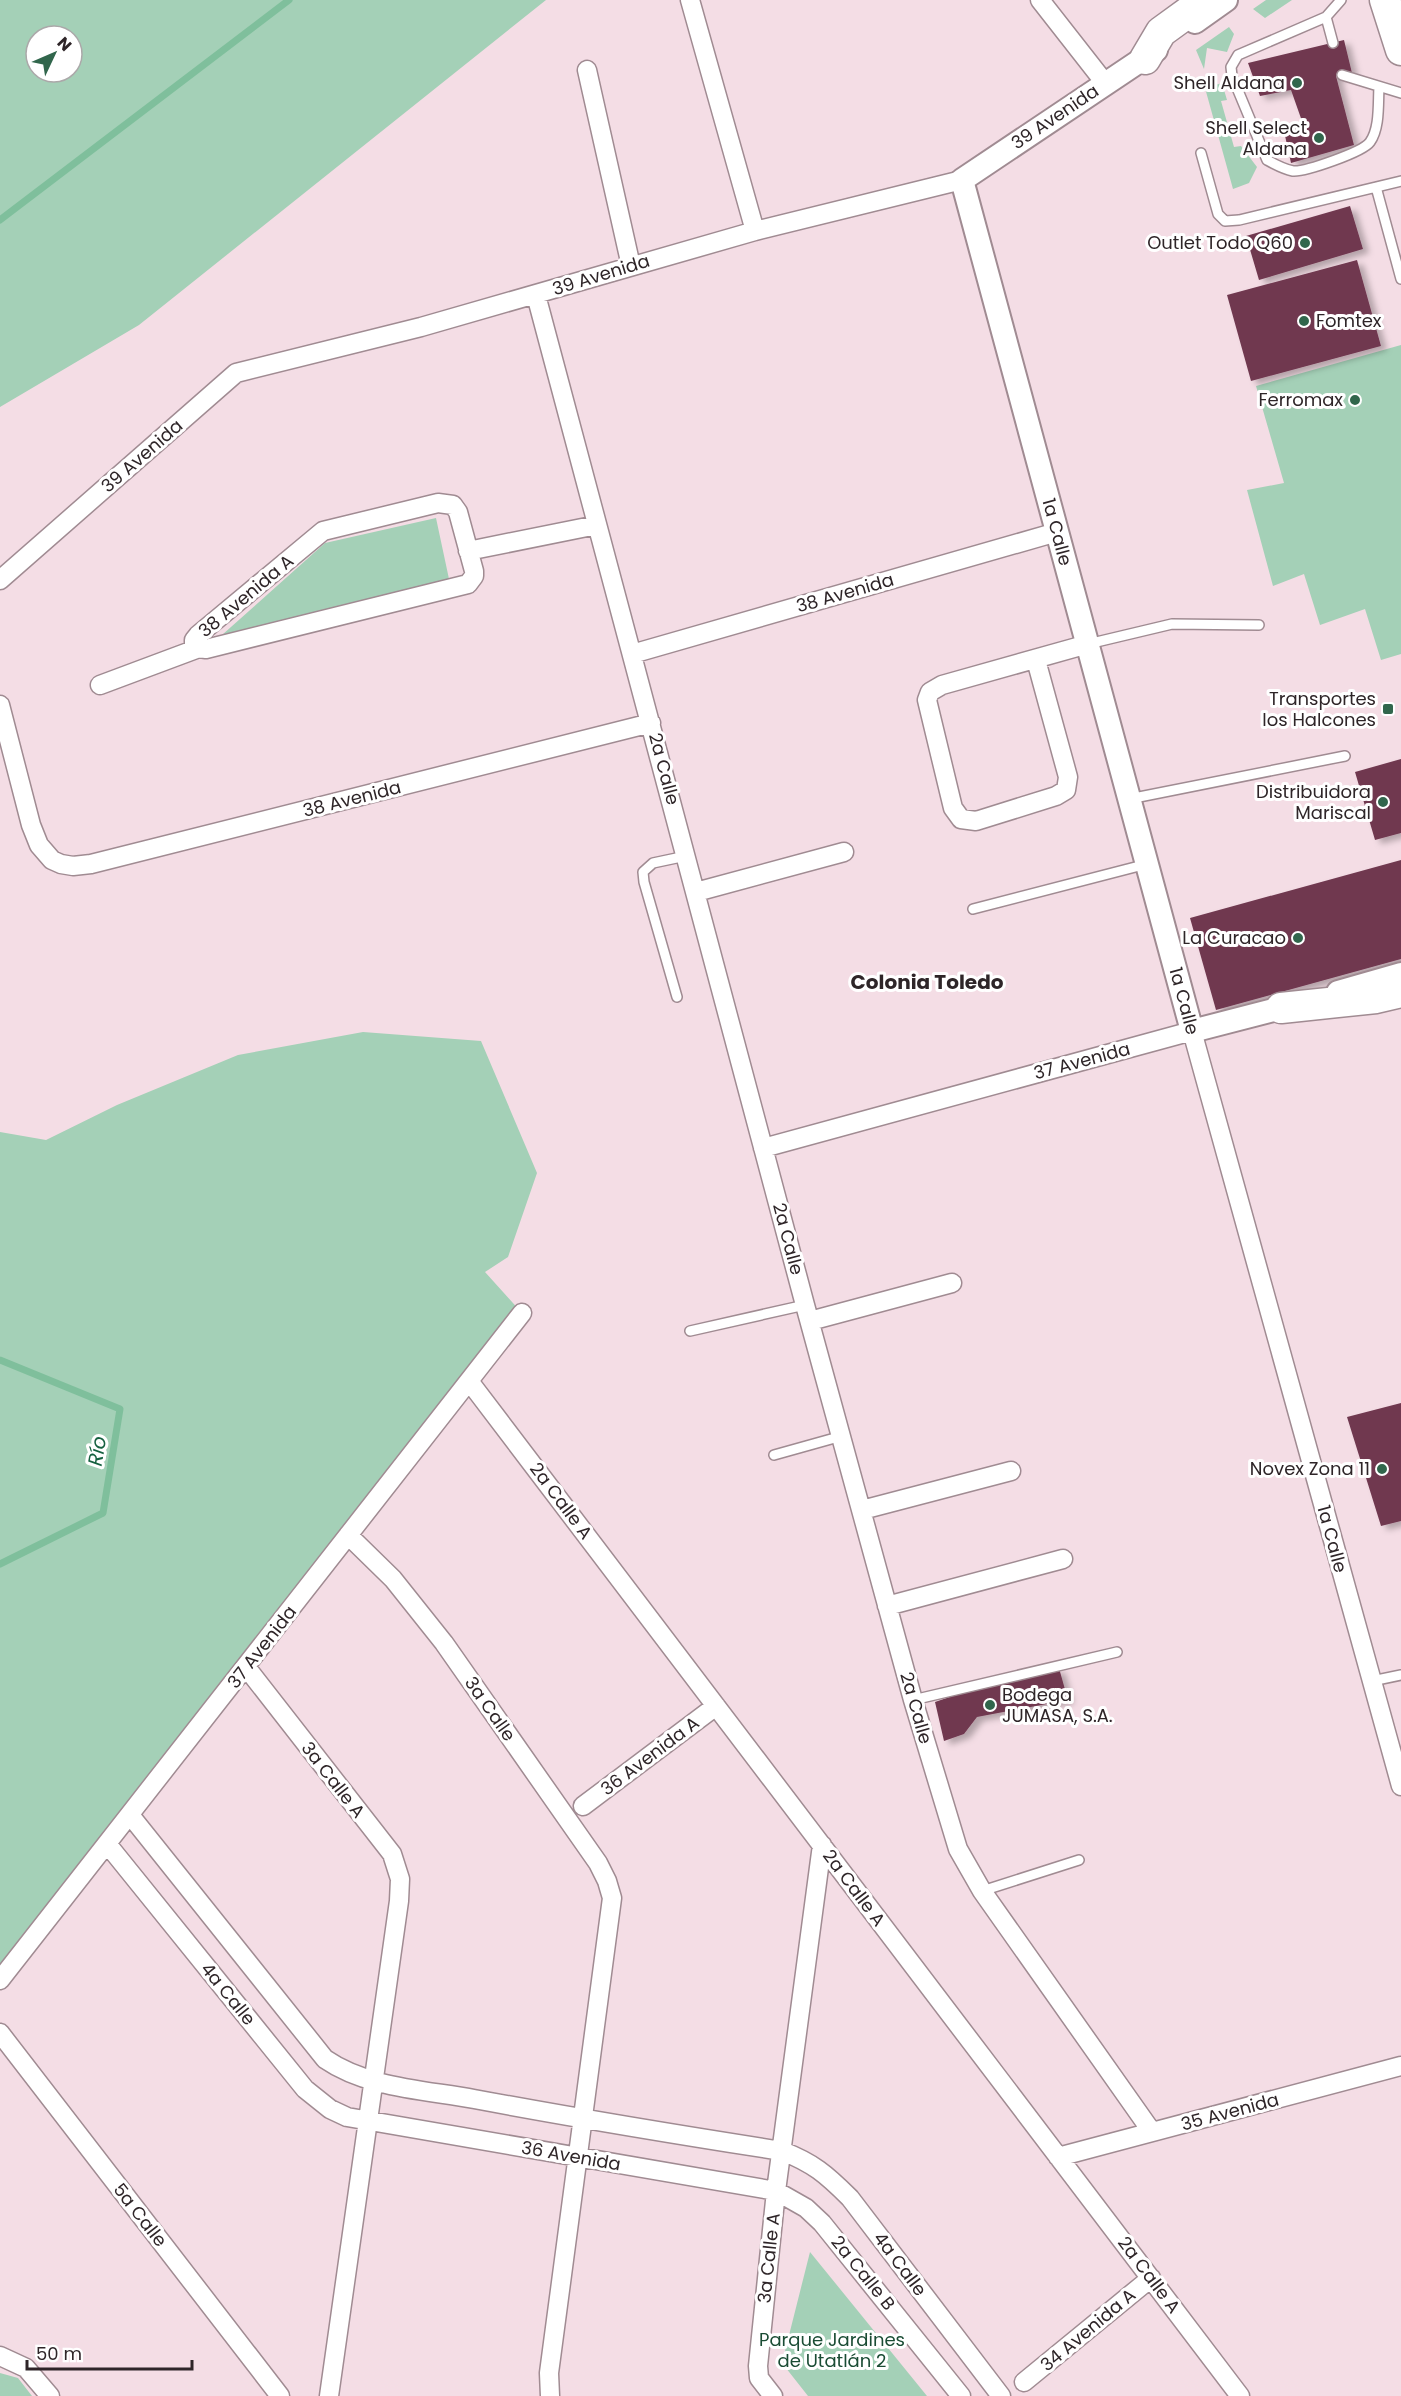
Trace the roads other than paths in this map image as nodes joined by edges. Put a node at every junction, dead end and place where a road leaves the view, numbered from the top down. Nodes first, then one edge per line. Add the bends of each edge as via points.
1 (690, 0) edge
2 (1040, 0) edge
3 (1205, 0) edge
4 (1226, 0) edge
5 (1341, 0) edge
6 (1385, 0) edge
7 (1326, 17) junction
8 (1333, 42) dead end
9 (1401, 50) edge
10 (1145, 58) junction
11 (587, 70) dead end
12 (1342, 75) dead end
13 (1105, 83) junction
14 (1379, 87) junction
15 (1401, 93) edge
16 (1201, 153) dead end
17 (962, 180) junction
18 (1401, 181) edge
19 (1376, 187) junction
20 (755, 231) junction
21 (631, 266) junction
22 (1401, 279) edge
23 (536, 295) junction
24 (597, 525) junction
25 (1057, 532) junction
26 (468, 551) junction
27 (0, 580) edge
28 (1259, 625) dead end
29 (1088, 644) junction
30 (199, 648) junction
31 (632, 654) junction
32 (1036, 660) junction
33 (100, 685) dead end
34 (0, 705) edge
35 (651, 723) junction
36 (1344, 756) dead end
37 (1129, 799) junction
38 (844, 852) dead end
39 (686, 856) junction
40 (1147, 864) junction
41 (696, 892) junction
42 (973, 909) dead end
43 (1401, 974) edge
44 (1401, 992) edge
45 (677, 997) dead end
46 (1281, 1008) junction
47 (1192, 1031) junction
48 (763, 1148) junction
49 (952, 1282) dead end
50 (522, 1313) dead end
51 (808, 1313) junction
52 (690, 1331) dead end
53 (469, 1380) junction
54 (842, 1436) junction
55 (774, 1455) dead end
56 (1011, 1471) dead end
57 (862, 1510) junction
58 (348, 1535) junction
59 (1063, 1559) dead end
60 (888, 1606) junction
61 (1117, 1652) dead end
62 (246, 1667) junction
63 (1401, 1675) edge
64 (1372, 1681) junction
65 (913, 1700) junction
66 (716, 1706) junction
67 (1401, 1786) edge
68 (583, 1806) dead end
69 (130, 1815) junction
70 (108, 1845) junction
71 (822, 1845) junction
72 (1079, 1860) dead end
73 (982, 1891) junction
74 (0, 1980) edge
75 (0, 2033) edge
76 (1401, 2066) edge
77 (374, 2081) junction
78 (367, 2120) junction
79 (583, 2120) junction
80 (1152, 2132) junction
81 (782, 2151) junction
82 (1058, 2157) junction
83 (578, 2158) junction
84 (776, 2191) junction
85 (1151, 2278) junction
86 (0, 2356) edge
87 (1024, 2382) dead end
88 (50, 2396) edge
89 (280, 2396) edge
90 (329, 2396) edge
91 (550, 2396) edge
92 (773, 2396) edge
93 (961, 2396) edge
94 (1001, 2396) edge
95 (1240, 2396) edge

1 - 20 street
2 - 13 street
3 - 10 highway via 1161,32
4 - 10 street, 39 Avenida
5 - 7 lane
6 - 9 highway
7 - 8 lane
7 - 14 lane via 1238,55 1231,67 1267,160 1296,171 1358,153 1375,132
10 - 13 street, 39 Avenida
11 - 21 street
12 - 14 lane
13 - 17 street, 39 Avenida
14 - 15 lane
16 - 19 lane via 1218,214 1225,221
17 - 20 street, 39 Avenida
17 - 25 street, 1a Calle
18 - 19 lane
19 - 22 lane
20 - 21 street, 39 Avenida
21 - 23 street, 39 Avenida
23 - 24 street, 2a Calle
23 - 27 street, 39 Avenida via 236,373
24 - 26 street
24 - 31 street, 2a Calle
25 - 29 street, 1a Calle
25 - 31 street, 38 Avenida
26 - 30 street, 38 Avenida A via 474,576 468,584
26 - 30 street, 38 Avenida A via 458,512 446,503 322,531 198,635 194,645
28 - 29 lane via 1172,624
29 - 32 street
29 - 37 street, 1a Calle
30 - 33 street
31 - 35 street, 2a Calle
32 - 32 street via 942,685 930,692 927,700 950,797 961,819 975,821 1056,796 1066,789 1068,777
34 - 35 street, 38 Avenida via 39,845 52,860 73,866
35 - 39 street, 2a Calle
36 - 37 lane
37 - 40 street, 1a Calle
38 - 41 street
39 - 41 street, 2a Calle
39 - 45 lane via 653,863 643,872
40 - 42 lane
40 - 47 street, 1a Calle
41 - 48 street, 2a Calle
43 - 46 street, 37 Avenida
44 - 46 highway
46 - 47 street, 37 Avenida
47 - 48 street, 37 Avenida
47 - 64 street, 1a Calle
48 - 51 street, 2a Calle
49 - 51 street
50 - 53 street, 37 Avenida
51 - 52 lane
51 - 54 street, 2a Calle
53 - 58 street, 37 Avenida
53 - 66 street, 2a Calle A
54 - 55 lane
54 - 57 street, 2a Calle
56 - 57 street
57 - 60 street, 2a Calle
58 - 62 street, 37 Avenida
58 - 79 street, 3a Calle via 393,1579 444,1643 608,1881 612,1898
59 - 60 street
60 - 65 street, 2a Calle
61 - 65 lane
62 - 69 street, 37 Avenida
62 - 77 street, 3a Calle A via 392,1854 400,1879
63 - 64 lane
64 - 67 street, 1a Calle
65 - 73 street, 2a Calle via 958,1849
66 - 68 street, 36 Avenida A
66 - 71 street, 2a Calle A
69 - 70 street, 37 Avenida
69 - 77 street, 4a Calle via 325,2059
70 - 74 street, 37 Avenida
70 - 78 street, 4a Calle via 305,2089 330,2109
71 - 81 street, 3a Calle A
71 - 82 street, 2a Calle A
72 - 73 lane
73 - 80 street, 2a Calle
75 - 89 street, 5a Calle
76 - 80 street, 35 Avenida
77 - 78 street, 3a Calle A
77 - 79 street
78 - 83 street, 36 Avenida
78 - 90 street, 3a Calle A
79 - 81 street
79 - 83 street
80 - 82 street, 35 Avenida
81 - 84 street, 3a Calle A
81 - 94 street, 4a Calle via 808,2161 850,2198
82 - 85 street, 2a Calle A
83 - 84 street, 36 Avenida
83 - 91 street via 549,2373
84 - 92 street, 3a Calle A via 758,2366 759,2378
84 - 93 street, 2a Calle B via 806,2208 822,2223
85 - 87 street, 34 Avenida A
85 - 95 street, 2a Calle A
86 - 88 street via 26,2368

